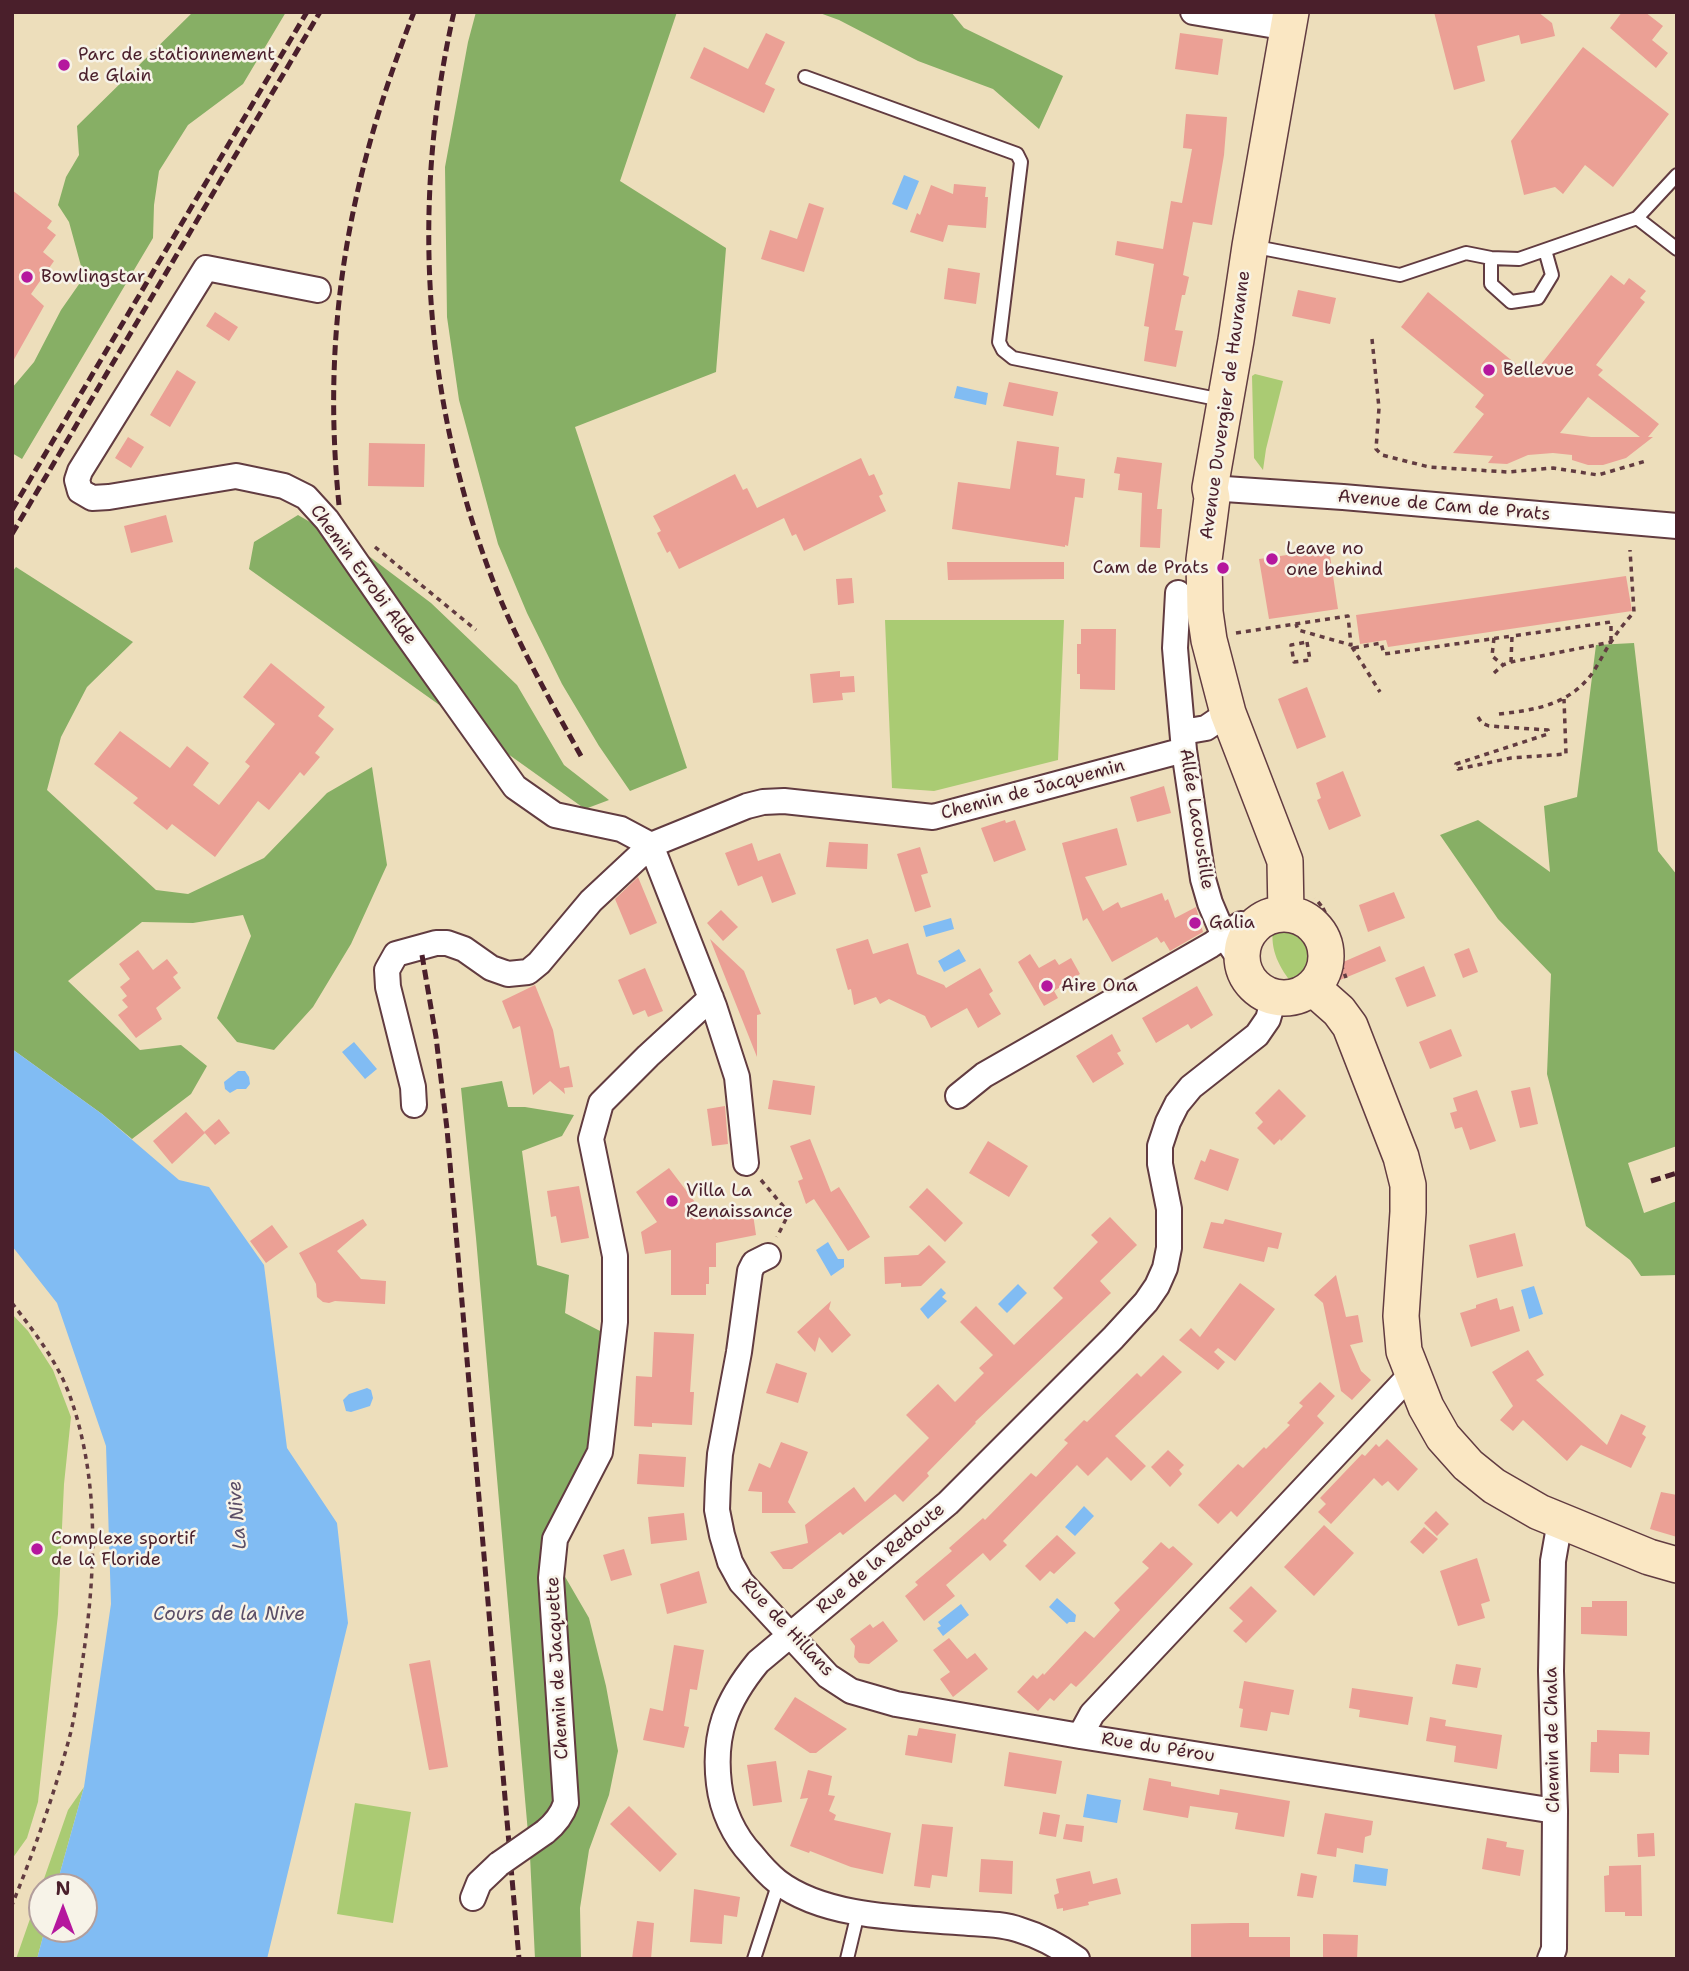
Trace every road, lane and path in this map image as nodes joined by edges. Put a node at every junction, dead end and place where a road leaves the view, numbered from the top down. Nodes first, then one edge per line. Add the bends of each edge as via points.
1 (1193, 12) edge
2 (1289, 20) edge
3 (805, 77) dead end
4 (1677, 175) edge
5 (1637, 218) junction
6 (1250, 246) junction
7 (1677, 249) edge
8 (1545, 250) junction
9 (1491, 258) junction
10 (318, 290) dead end
11 (1372, 339) dead end
12 (1224, 400) junction
13 (1646, 461) dead end
14 (1210, 488) junction
15 (1677, 526) edge
16 (369, 542) dead end
17 (1630, 550) dead end
18 (1178, 593) dead end
19 (1296, 624) junction
20 (476, 630) dead end
21 (1231, 633) dead end
22 (1512, 636) junction
23 (1494, 638) junction
24 (1611, 642) junction
25 (1299, 643) joint
26 (1352, 647) junction
27 (1511, 662) junction
28 (1503, 665) junction
29 (1494, 673) dead end
30 (1380, 692) dead end
31 (1564, 699) junction
32 (1228, 713) junction
33 (1499, 714) dead end
34 (1478, 717) dead end
35 (1184, 741) junction
36 (651, 845) junction
37 (1324, 908) dead end
38 (1286, 914) junction
39 (1240, 937) junction
40 (1347, 980) dead end
41 (1313, 988) junction
42 (711, 998) junction
43 (1274, 998) junction
44 (958, 1096) dead end
45 (414, 1105) dead end
46 (746, 1163) joint
47 (768, 1255) joint
48 (12, 1303) edge
49 (1413, 1377) junction
50 (1560, 1521) junction
51 (1677, 1565) edge
52 (790, 1634) junction
53 (1080, 1735) junction
54 (1555, 1811) junction
55 (779, 1882) junction
56 (473, 1898) dead end
57 (12, 1905) edge
58 (858, 1913) junction
59 (754, 1959) edge
60 (847, 1959) edge
61 (1077, 1959) edge
62 (1550, 1959) edge

1 - 2 street
2 - 6 main road, Avenue Duvergier de Hauranne
3 - 12 lane via 1017,154 1021,162 999,342 1013,358
4 - 5 lane
5 - 7 lane
5 - 8 lane
6 - 9 lane via 1400,275 1466,253
6 - 12 main road, Avenue Duvergier de Hauranne
8 - 9 lane via 1519,259
8 - 9 lane via 1552,275 1538,298 1511,302 1491,284
10 - 36 street, Chemin Errobi Alde via 206,268 80,471 80,491 92,498 236,476 285,486 306,496 515,787 555,815 621,830
11 - 13 path via 1379,408 1376,449 1382,455 1429,467 1508,472 1553,468 1598,475
12 - 14 main road, Avenue Duvergier de Hauranne
14 - 15 street, Avenue de Cam de Prats
14 - 32 main road, Avenue Duvergier de Hauranne via 1205,612
16 - 20 path
17 - 24 path via 1634,612
18 - 35 street, Allée Lacoustille via 1175,648
19 - 21 path
19 - 26 path via 1298,631
19 - 26 path via 1348,616
22 - 23 path
22 - 24 path via 1611,622
22 - 27 path
23 - 26 path via 1384,654 1381,643
23 - 28 path via 1492,656
24 - 27 path
24 - 31 path via 1592,674
25 - 25 path via 1291,645 1294,662 1310,660 1307,642
26 - 30 path
27 - 28 path
28 - 29 path
31 - 33 path via 1545,707
31 - 34 path via 1566,754 1511,758 1458,769 1456,764 1548,734 1548,730 1489,726
32 - 35 street, Allée Lacoustille
32 - 38 main road, Avenue Duvergier de Hauranne via 1286,861
35 - 36 street, Chemin de Jacquemin via 933,817 763,802
35 - 39 street, Allée Lacoustille via 1203,879 1211,906
36 - 42 street
36 - 45 street, Chemin de Jacquemin via 591,901 528,972 508,974 446,943 396,954 387,970 388,987
37 - 40 path via 1337,937
38 - 39 main road via 1262,920
38 - 41 main road via 1312,924 1324,942 1326,963
39 - 43 main road via 1245,974 1252,985
39 - 44 street via 984,1075
41 - 43 main road via 1288,999
41 - 49 main road via 1350,1026 1401,1157 1409,1212 1401,1315 1404,1350
42 - 46 street via 737,1077
42 - 56 street, Chemin de Jacquette, bridge via 601,1103 591,1139 614,1255 615,1322 600,1452 555,1539 551,1578 566,1803 545,1832 479,1883
43 - 52 street, Rue de la Redoute via 1257,1035 1191,1087 1168,1122 1160,1164 1169,1209 1169,1248 1161,1277 1146,1302 948,1503
46 - 47 path via 789,1213
47 - 52 street, Rue de Hillans via 750,1271 720,1454 718,1510 730,1562 741,1582
48 - 57 path via 42,1340 72,1402 86,1454 94,1533 89,1613 72,1729
49 - 50 main road via 1443,1437 1468,1465 1494,1486
49 - 53 street, Rue du Pérou via 1402,1383 1092,1714
50 - 51 main road
50 - 54 street, Chemin de Chala via 1553,1560 1551,1671
52 - 53 street, Rue de Hillans via 828,1676 851,1690 896,1704
52 - 55 street, Rue de la Redoute via 739,1685 717,1749 720,1798 730,1822 743,1846
53 - 54 street, Rue du Pérou
54 - 62 street, Chemin de Chala via 1554,1949
55 - 58 street, Rue de la Redoute via 801,1895
55 - 59 lane
58 - 60 lane
58 - 61 street, Rue de la Redoute via 1018,1929

